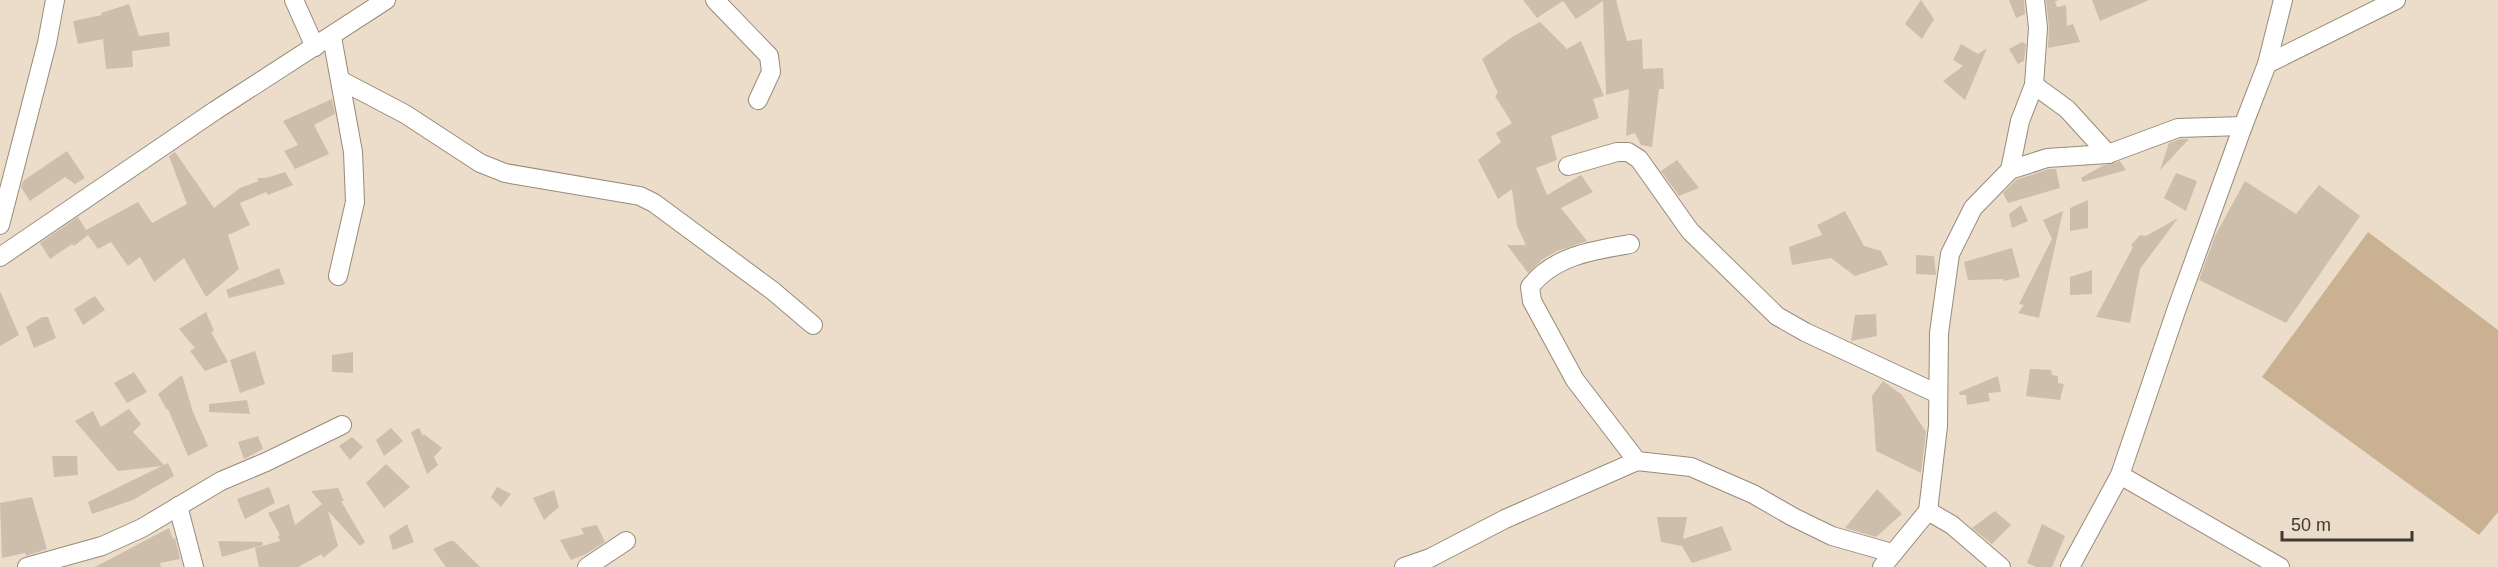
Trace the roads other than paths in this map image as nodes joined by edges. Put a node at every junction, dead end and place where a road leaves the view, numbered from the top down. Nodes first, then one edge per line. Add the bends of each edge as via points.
1 (55, 0) edge
2 (294, 0) edge
3 (715, 0) edge
4 (2035, 0) edge
5 (2283, 0) edge
6 (2396, 0) edge
7 (380, 3) edge
8 (332, 37) junction
9 (315, 47) junction
10 (2267, 64) junction
11 (342, 81) junction
12 (2034, 85) junction
13 (758, 100) dead end
14 (2242, 126) junction
15 (2108, 154) junction
16 (0, 159) edge
17 (1568, 166) dead end
18 (2010, 170) junction
19 (12, 180) junction
20 (0, 225) edge
21 (1630, 244) dead end
22 (0, 257) edge
23 (338, 276) dead end
24 (813, 325) dead end
25 (1938, 394) junction
26 (342, 425) dead end
27 (1637, 461) junction
28 (2120, 475) junction
29 (178, 506) junction
30 (1928, 511) junction
31 (626, 541) dead end
32 (1887, 560) edge
33 (27, 567) edge
34 (194, 567) edge
35 (587, 567) edge
36 (1404, 567) edge
37 (2001, 567) edge
38 (2070, 567) edge
39 (2280, 567) edge

1 - 19 street
2 - 9 street
3 - 13 street via 769,56 771,72
4 - 12 street via 2038,28
5 - 10 street
6 - 10 street
7 - 8 street
8 - 9 street
8 - 11 street
9 - 22 street
10 - 14 street
11 - 23 street via 354,152 355,202
11 - 24 street via 405,114 480,163 505,173 640,196 654,203
12 - 15 street via 2067,109
12 - 18 street via 2020,121
14 - 15 street via 2178,128
14 - 28 street
15 - 18 street via 2047,158
16 - 19 street
17 - 25 street via 1628,152 1639,159 1690,231 1777,316
18 - 25 street via 1973,208 1950,254 1939,333
19 - 20 street
21 - 27 street via 1576,255 1539,275 1530,287 1532,301 1575,380
25 - 30 street
26 - 29 street via 221,481
27 - 32 street via 1691,467
27 - 36 street
28 - 38 street
28 - 39 street
29 - 33 street via 102,546
29 - 34 street
30 - 32 street
30 - 37 street via 1952,525
31 - 35 street

